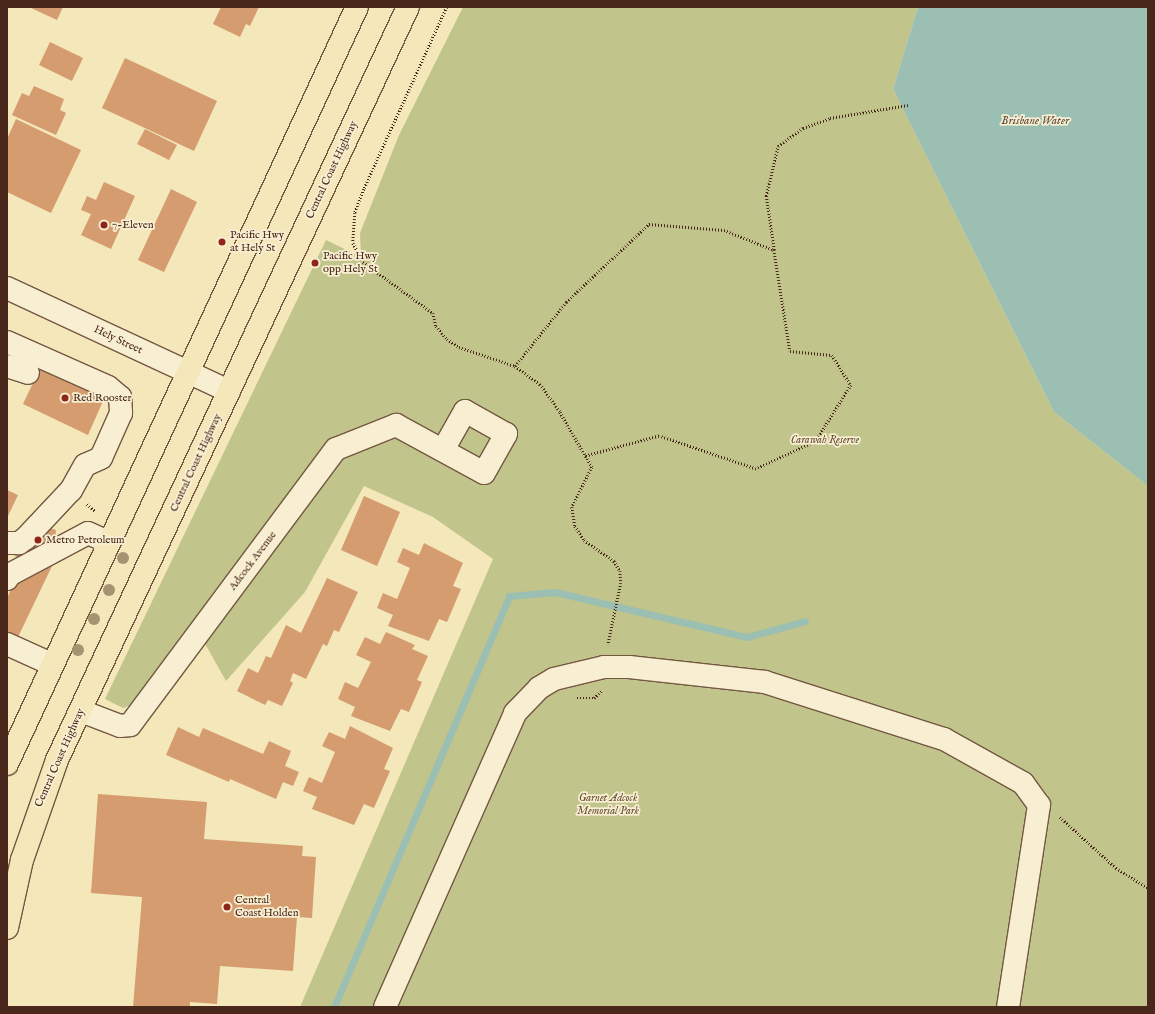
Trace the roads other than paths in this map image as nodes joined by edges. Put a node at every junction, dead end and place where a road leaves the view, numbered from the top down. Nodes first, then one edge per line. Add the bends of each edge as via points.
1 (357, 7) edge
2 (408, 7) edge
3 (7, 288) edge
4 (7, 342) edge
5 (7, 366) edge
6 (187, 372) junction
7 (28, 373) dead end
8 (229, 392) junction
9 (443, 450) dead end
10 (108, 542) junction
11 (7, 543) edge
12 (7, 579) edge
13 (7, 644) edge
14 (51, 664) junction
15 (81, 711) junction
16 (7, 764) edge
17 (7, 928) edge
18 (385, 1007) edge
19 (1008, 1007) edge

1 - 6 highway
2 - 8 highway, Central Coast Highway
3 - 6 street, Hely Street
4 - 11 street via 108,387 120,397 121,413 101,458 85,465 71,490 26,538 19,543
5 - 7 street
6 - 8 street, Hely Street
6 - 10 highway
8 - 15 highway, Central Coast Highway
9 - 15 street, Adcock Avenue via 396,425 336,449 130,725 120,726
10 - 12 street via 88,533 9,575
10 - 14 highway
13 - 14 street
14 - 16 highway
15 - 17 highway, Central Coast Highway via 35,816
18 - 19 street via 515,713 539,688 568,674 604,667 629,667 765,682 944,740 1023,783 1039,805

